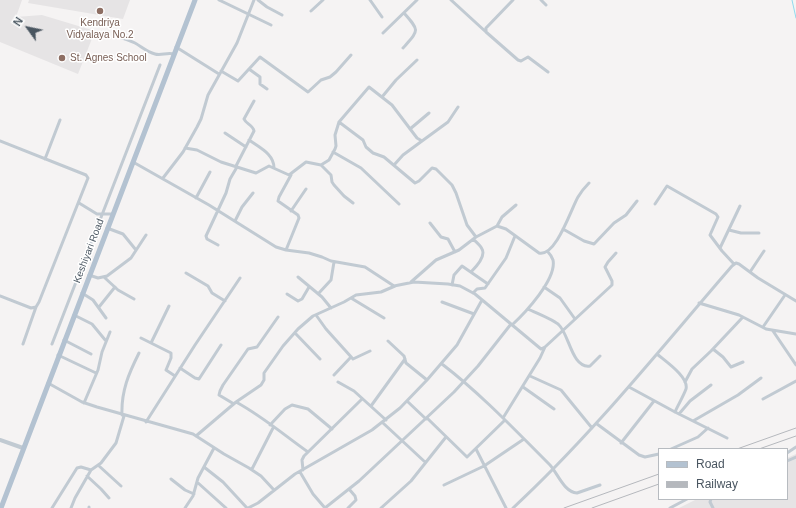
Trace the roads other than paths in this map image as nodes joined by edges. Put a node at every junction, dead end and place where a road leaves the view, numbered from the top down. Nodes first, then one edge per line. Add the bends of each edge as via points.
1 (195, 0) edge
2 (219, 0) edge
3 (254, 0) edge
4 (258, 0) edge
5 (323, 0) edge
6 (370, 0) edge
7 (417, 0) edge
8 (451, 0) edge
9 (513, 0) edge
10 (541, 0) edge
11 (546, 5) dead end
12 (311, 11) dead end
13 (404, 13) junction
14 (249, 14) junction
15 (282, 14) dead end
16 (382, 17) dead end
17 (272, 26) dead end
18 (486, 32) junction
19 (383, 33) dead end
20 (114, 35) dead end
21 (176, 47) junction
22 (403, 48) dead end
23 (174, 54) junction
24 (351, 55) dead end
25 (417, 60) dead end
26 (160, 65) dead end
27 (248, 69) junction
28 (221, 71) junction
29 (548, 72) dead end
30 (219, 74) junction
31 (267, 89) dead end
32 (382, 97) junction
33 (254, 101) dead end
34 (458, 107) dead end
35 (429, 113) dead end
36 (60, 120) dead end
37 (339, 122) junction
38 (410, 129) junction
39 (225, 133) dead end
40 (249, 140) junction
41 (422, 141) junction
42 (0, 142) edge
43 (246, 147) junction
44 (185, 148) junction
45 (333, 152) junction
46 (45, 159) junction
47 (133, 162) junction
48 (321, 165) junction
49 (394, 165) junction
50 (236, 166) junction
51 (274, 168) junction
52 (210, 172) dead end
53 (290, 175) junction
54 (163, 178) junction
55 (589, 183) dead end
56 (306, 189) dead end
57 (253, 193) dead end
58 (196, 198) junction
59 (637, 201) dead end
60 (79, 203) junction
61 (353, 203) dead end
62 (399, 204) dead end
63 (655, 204) dead end
64 (516, 205) dead end
65 (740, 206) dead end
66 (217, 210) junction
67 (291, 211) junction
68 (102, 214) junction
69 (113, 214) junction
70 (235, 221) junction
71 (430, 223) dead end
72 (497, 226) junction
73 (107, 228) junction
74 (563, 229) junction
75 (729, 230) junction
76 (759, 234) dead end
77 (146, 235) dead end
78 (515, 236) junction
79 (475, 238) junction
80 (218, 244) dead end
81 (720, 248) junction
82 (136, 250) junction
83 (286, 250) junction
84 (764, 251) dead end
85 (455, 252) junction
86 (548, 252) junction
87 (616, 252) dead end
88 (334, 262) junction
89 (734, 264) junction
90 (471, 272) junction
91 (750, 272) junction
92 (186, 273) dead end
93 (89, 275) junction
94 (298, 277) dead end
95 (105, 278) junction
96 (240, 278) dead end
97 (411, 282) junction
98 (488, 284) junction
99 (452, 285) junction
100 (396, 286) junction
101 (115, 287) junction
102 (309, 287) junction
103 (544, 287) junction
104 (82, 293) junction
105 (474, 293) junction
106 (287, 294) dead end
107 (318, 294) junction
108 (785, 294) junction
109 (0, 296) edge
110 (351, 298) junction
111 (134, 299) dead end
112 (225, 300) junction
113 (482, 300) junction
114 (796, 301) edge
115 (442, 302) dead end
116 (700, 303) junction
117 (169, 306) dead end
118 (36, 307) junction
119 (99, 307) junction
120 (331, 308) junction
121 (528, 309) junction
122 (474, 314) junction
123 (74, 315) junction
124 (316, 315) junction
125 (278, 317) dead end
126 (743, 317) junction
127 (106, 318) dead end
128 (384, 318) dead end
129 (575, 319) junction
130 (511, 325) junction
131 (763, 328) junction
132 (563, 330) junction
133 (773, 331) junction
134 (110, 332) dead end
135 (295, 333) junction
136 (796, 334) edge
137 (141, 338) dead end
138 (64, 340) junction
139 (106, 341) junction
140 (388, 341) dead end
141 (151, 343) junction
142 (23, 344) dead end
143 (52, 344) dead end
144 (221, 345) dead end
145 (545, 347) junction
146 (713, 349) junction
147 (370, 351) dead end
148 (139, 353) dead end
149 (91, 354) dead end
150 (657, 354) junction
151 (58, 355) junction
152 (600, 356) dead end
153 (351, 357) junction
154 (405, 358) junction
155 (320, 359) dead end
156 (743, 362) dead end
157 (442, 364) junction
158 (796, 365) edge
159 (180, 368) junction
160 (96, 373) junction
161 (334, 375) dead end
162 (175, 376) junction
163 (530, 376) junction
164 (761, 378) dead end
165 (427, 380) junction
166 (464, 381) junction
167 (796, 381) edge
168 (338, 382) dead end
169 (685, 382) junction
170 (48, 383) junction
171 (711, 385) dead end
172 (523, 386) junction
173 (629, 387) junction
174 (362, 398) junction
175 (763, 399) dead end
176 (408, 401) junction
177 (654, 401) junction
178 (84, 403) junction
179 (235, 403) junction
180 (370, 406) junction
181 (554, 408) dead end
182 (675, 412) junction
183 (679, 414) junction
184 (123, 415) junction
185 (426, 418) junction
186 (504, 419) junction
187 (386, 420) junction
188 (693, 421) junction
189 (146, 422) junction
190 (382, 423) junction
191 (597, 424) junction
192 (272, 426) junction
193 (592, 428) junction
194 (708, 428) junction
195 (332, 429) junction
196 (196, 436) junction
197 (446, 437) junction
198 (727, 438) dead end
199 (524, 439) junction
200 (0, 440) edge
201 (402, 441) junction
202 (621, 442) junction
203 (22, 448) junction
204 (214, 448) junction
205 (673, 448) edge
206 (476, 449) junction
207 (308, 452) junction
208 (658, 454) edge
209 (425, 462) junction
210 (98, 465) junction
211 (484, 466) junction
212 (204, 467) junction
213 (553, 468) junction
214 (252, 469) junction
215 (91, 470) junction
216 (301, 471) junction
217 (87, 476) junction
218 (171, 478) dead end
219 (197, 482) junction
220 (444, 485) dead end
221 (600, 485) dead end
222 (121, 486) dead end
223 (349, 489) junction
224 (274, 490) junction
225 (194, 494) junction
226 (109, 498) dead end
227 (685, 500) edge
228 (255, 506) edge
229 (1, 508) edge
230 (52, 508) edge
231 (71, 508) edge
232 (185, 508) edge
233 (226, 508) edge
234 (247, 508) edge
235 (325, 508) edge
236 (348, 508) edge
237 (381, 508) edge
238 (506, 508) edge
239 (512, 508) edge
240 (670, 508) edge

1 - 21 main road, Keshiyari Road
2 - 14 street
3 - 14 street
4 - 15 street
5 - 12 street
6 - 16 street
7 - 13 street
8 - 18 street
9 - 18 street via 486,28
10 - 11 street
13 - 19 street
13 - 22 street via 416,31
14 - 17 street
14 - 28 street via 237,43
18 - 29 street via 518,60 528,57
20 - 23 street via 155,54
21 - 23 main road, Keshiyari Road
21 - 30 street
23 - 47 main road, Keshiyari Road
24 - 27 street via 336,72 321,80 308,92 260,57
25 - 32 street
26 - 68 street
27 - 28 street via 238,81
27 - 31 street via 260,77 260,84
28 - 30 street
30 - 44 street via 208,95 201,119
32 - 37 street via 367,88
32 - 38 street
33 - 40 street via 244,119 254,129
34 - 41 street via 448,122
35 - 38 street
36 - 46 street
37 - 45 street
37 - 49 street via 363,140 373,153
38 - 41 street
39 - 43 street
40 - 43 street
40 - 51 street via 270,156 274,161
41 - 49 street
42 - 46 street
43 - 50 street
44 - 50 street via 197,150
44 - 54 street
45 - 48 street via 329,160
45 - 62 street via 361,168
46 - 60 street via 88,176
47 - 54 street
47 - 69 main road, Keshiyari Road
48 - 53 street via 306,162
48 - 61 street via 331,175 334,185
49 - 79 street via 415,183 434,167 456,191 467,225
50 - 51 street via 256,173 267,166
50 - 66 street
51 - 53 street
52 - 58 street
53 - 67 street via 278,199
54 - 58 street
55 - 74 street via 578,198
56 - 67 street
57 - 70 street
58 - 66 street
59 - 74 street via 626,215 614,223 594,244
60 - 68 street via 97,214
60 - 118 street
63 - 81 street via 667,186 716,214 718,217 710,235
64 - 72 street via 502,217
65 - 75 street
66 - 70 street
66 - 80 street via 206,236
67 - 83 street via 298,215 299,220
68 - 69 street
68 - 143 street
69 - 73 main road, Keshiyari Road
70 - 83 street
71 - 85 street via 442,237 448,239
72 - 78 street
72 - 79 street
73 - 82 street via 123,234
73 - 93 main road, Keshiyari Road
74 - 86 street
75 - 76 street
75 - 81 street
77 - 82 street
78 - 86 street via 539,253
78 - 98 street via 506,258
79 - 85 street
79 - 90 street via 483,253
81 - 89 street
82 - 95 street
83 - 88 street via 309,253
84 - 91 street
85 - 97 street via 431,263
86 - 103 street via 553,259 553,265
87 - 129 street via 605,267 612,285
88 - 100 street via 365,267
88 - 107 street via 331,280
89 - 91 street via 739,264
89 - 116 street
90 - 98 street
90 - 99 street via 461,266 454,275
91 - 108 street
92 - 112 street
93 - 95 street
93 - 104 main road, Keshiyari Road
94 - 102 street
95 - 101 street
96 - 112 street
97 - 99 street
97 - 100 street
98 - 105 street via 484,289 477,288
99 - 105 street
100 - 110 street via 386,291
101 - 111 street
101 - 119 street
102 - 106 street via 298,301
102 - 107 street
103 - 121 street
103 - 129 street via 560,298
104 - 119 street
104 - 123 main road, Keshiyari Road
105 - 113 street
107 - 120 street
108 - 114 street
108 - 131 street
109 - 118 street via 31,308
110 - 120 street
110 - 128 street
112 - 159 street
113 - 122 street
113 - 130 street
115 - 122 street
116 - 126 street
116 - 150 street
117 - 141 street
118 - 142 street
119 - 127 street
120 - 124 street
121 - 130 street
121 - 132 street via 558,324
122 - 157 street via 460,341
123 - 138 main road, Keshiyari Road
123 - 139 street via 92,324
124 - 135 street
124 - 153 street
125 - 179 street via 257,347 248,349 220,391 219,395
126 - 131 street
126 - 146 street
129 - 132 street
130 - 145 street via 539,348
130 - 166 street
131 - 133 street
132 - 145 street
132 - 152 street via 575,358 585,366 590,366
133 - 136 street
133 - 158 street
134 - 139 street
135 - 155 street
135 - 179 street via 263,375 261,385
137 - 141 street
138 - 149 street
138 - 151 main road, Keshiyari Road
139 - 160 street
140 - 154 street
141 - 162 street via 171,353 166,370
144 - 159 street via 199,379
145 - 163 street
146 - 156 street via 732,367
146 - 169 street via 692,368
147 - 153 street via 354,359
148 - 184 street via 126,381
150 - 169 street via 676,370
150 - 173 street
151 - 160 street
151 - 170 main road, Keshiyari Road
153 - 161 street
154 - 165 street via 406,363
154 - 180 street
157 - 165 street
157 - 166 street
159 - 162 street
160 - 178 street
162 - 189 street
163 - 172 street
163 - 193 street via 561,390
164 - 188 street via 738,395
165 - 176 street
166 - 185 street
166 - 186 street
167 - 175 street
168 - 174 street
169 - 182 street via 685,390
170 - 178 street
170 - 203 main road, Keshiyari Road
171 - 183 street via 690,401
172 - 181 street
172 - 186 street
173 - 177 street
173 - 191 street
174 - 180 street
174 - 195 street
176 - 185 street
176 - 187 street
177 - 182 street
177 - 202 street
178 - 184 street
179 - 192 street via 256,413
179 - 196 street
180 - 187 street
182 - 183 street
183 - 188 street
184 - 189 street
184 - 210 street via 116,443
185 - 197 street
185 - 201 street
186 - 199 street
186 - 206 street
187 - 190 street
188 - 194 street
189 - 196 street
190 - 201 street
190 - 216 street
191 - 193 street
191 - 202 street
192 - 195 street via 285,409 292,405 308,409
192 - 207 street
192 - 214 street
193 - 213 street
194 - 198 street
194 - 205 street via 698,437
195 - 207 street
196 - 204 street
197 - 206 street via 467,457
197 - 209 street
199 - 211 street
199 - 213 street
200 - 203 street
201 - 209 street
201 - 223 street
202 - 208 street via 642,457
203 - 229 main road, Keshiyari Road
204 - 212 street
204 - 214 street
206 - 211 street
207 - 216 street via 302,460
209 - 237 street via 411,481
210 - 215 street
210 - 222 street
211 - 220 street
211 - 238 street
212 - 219 street
212 - 234 street via 223,482
213 - 221 street via 566,488 574,493
213 - 239 street
214 - 224 street
215 - 217 street
215 - 230 street via 77,468
216 - 224 street
216 - 235 street via 312,494
217 - 226 street
217 - 231 street
218 - 225 street
219 - 225 street
219 - 233 street
223 - 235 street
223 - 236 street via 356,500
224 - 228 street
225 - 232 street
227 - 240 street
228 - 234 street

